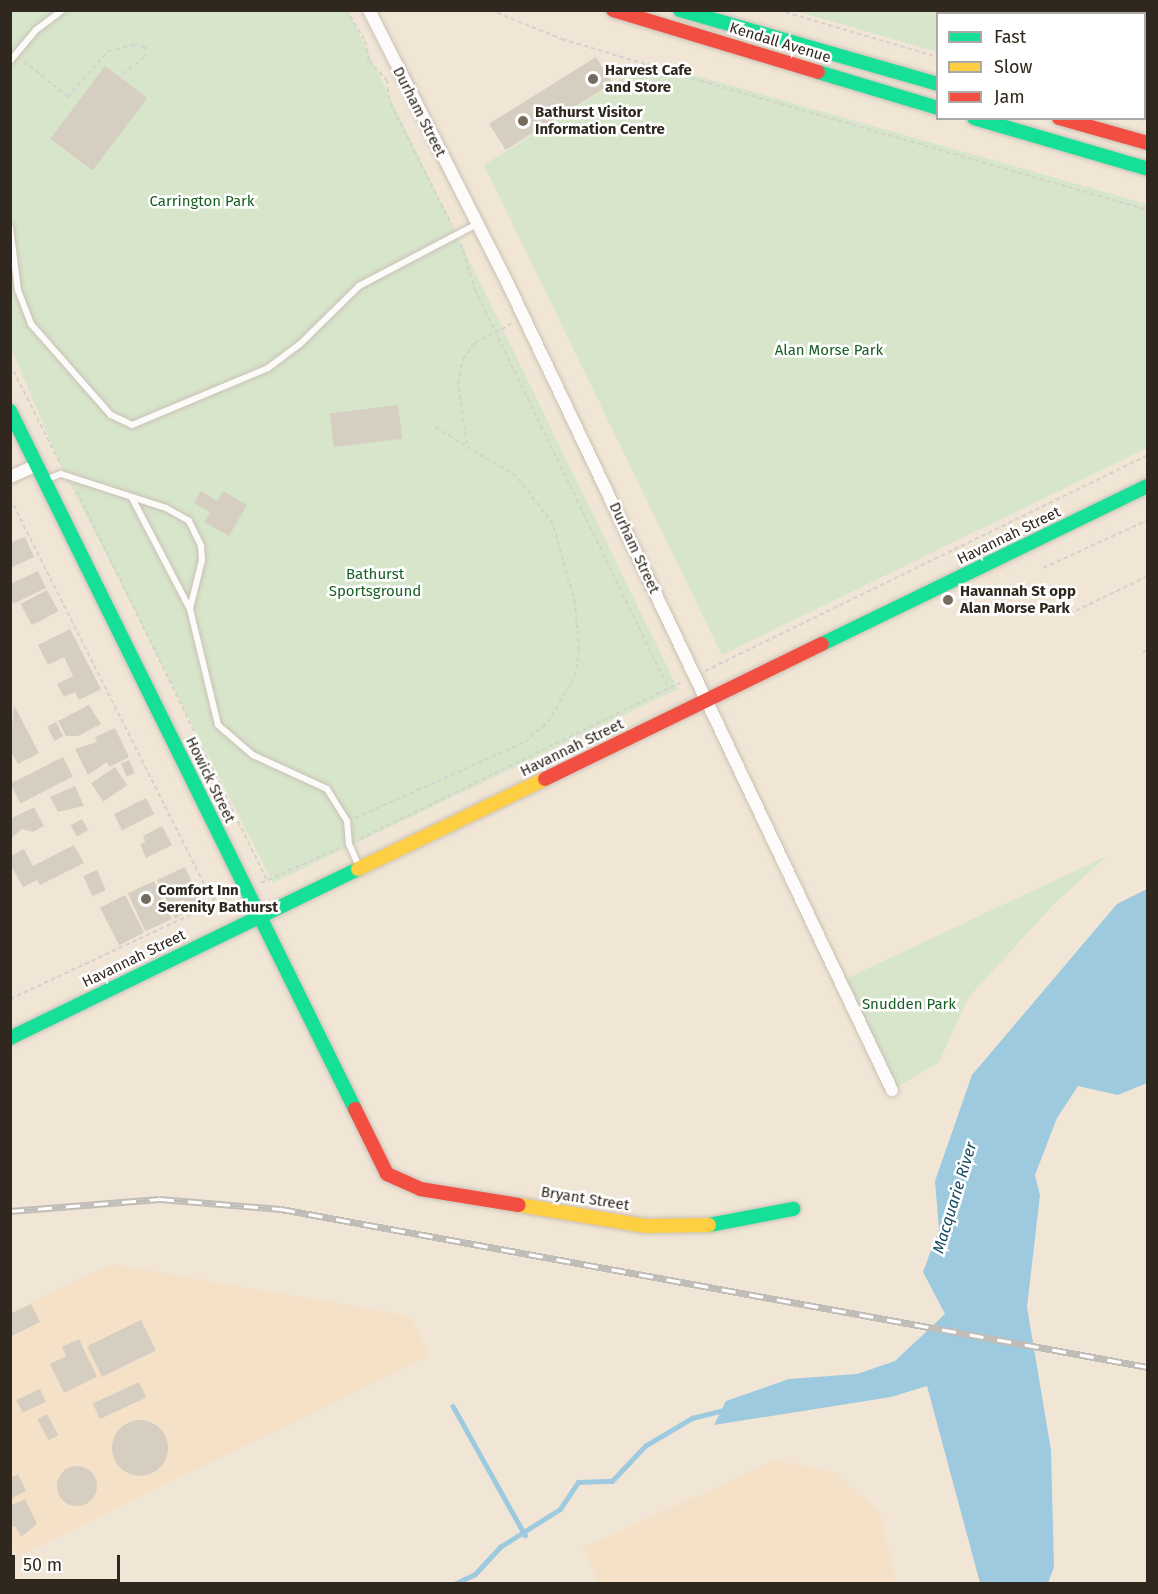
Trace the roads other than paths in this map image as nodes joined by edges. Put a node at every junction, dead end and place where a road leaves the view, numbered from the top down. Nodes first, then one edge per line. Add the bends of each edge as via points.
1 (63, 10) edge
2 (369, 10) edge
3 (613, 10) edge
4 (680, 10) edge
5 (10, 61) edge
6 (936, 83) edge
7 (936, 107) edge
8 (982, 120) edge
9 (1067, 122) edge
10 (1148, 143) edge
11 (1148, 169) edge
12 (477, 224) junction
13 (10, 227) edge
14 (10, 411) edge
15 (37, 465) junction
16 (10, 477) edge
17 (45, 480) junction
18 (1148, 486) edge
19 (132, 498) junction
20 (190, 609) junction
21 (707, 702) junction
22 (360, 868) junction
23 (258, 917) junction
24 (10, 1038) edge
25 (892, 1090) dead end
26 (381, 1164) joint
27 (793, 1209) dead end

1 - 5 lane via 36,30
2 - 12 street, Durham Street
3 - 7 main road, Kendall Avenue
4 - 6 main road, Kendall Avenue
8 - 11 main road via 1064,141
9 - 10 main road
12 - 13 lane via 359,286 300,345 268,368 132,425 111,415 31,324 18,290
12 - 21 street, Durham Street
14 - 15 main road, Howick Street
15 - 16 street
15 - 17 main road, Howick Street
17 - 19 lane via 61,474
17 - 23 main road, Howick Street
18 - 21 main road, Havannah Street
19 - 20 lane
19 - 20 lane via 178,513 196,532 202,566
20 - 22 lane via 218,725 253,755 319,783 347,821 349,844
21 - 22 main road, Havannah Street
21 - 25 street, Durham Street
22 - 23 main road, Havannah Street
23 - 24 main road, Havannah Street
23 - 26 main road, Howick Street
26 - 27 main road, Bryant Street via 408,1186 646,1226 714,1225

